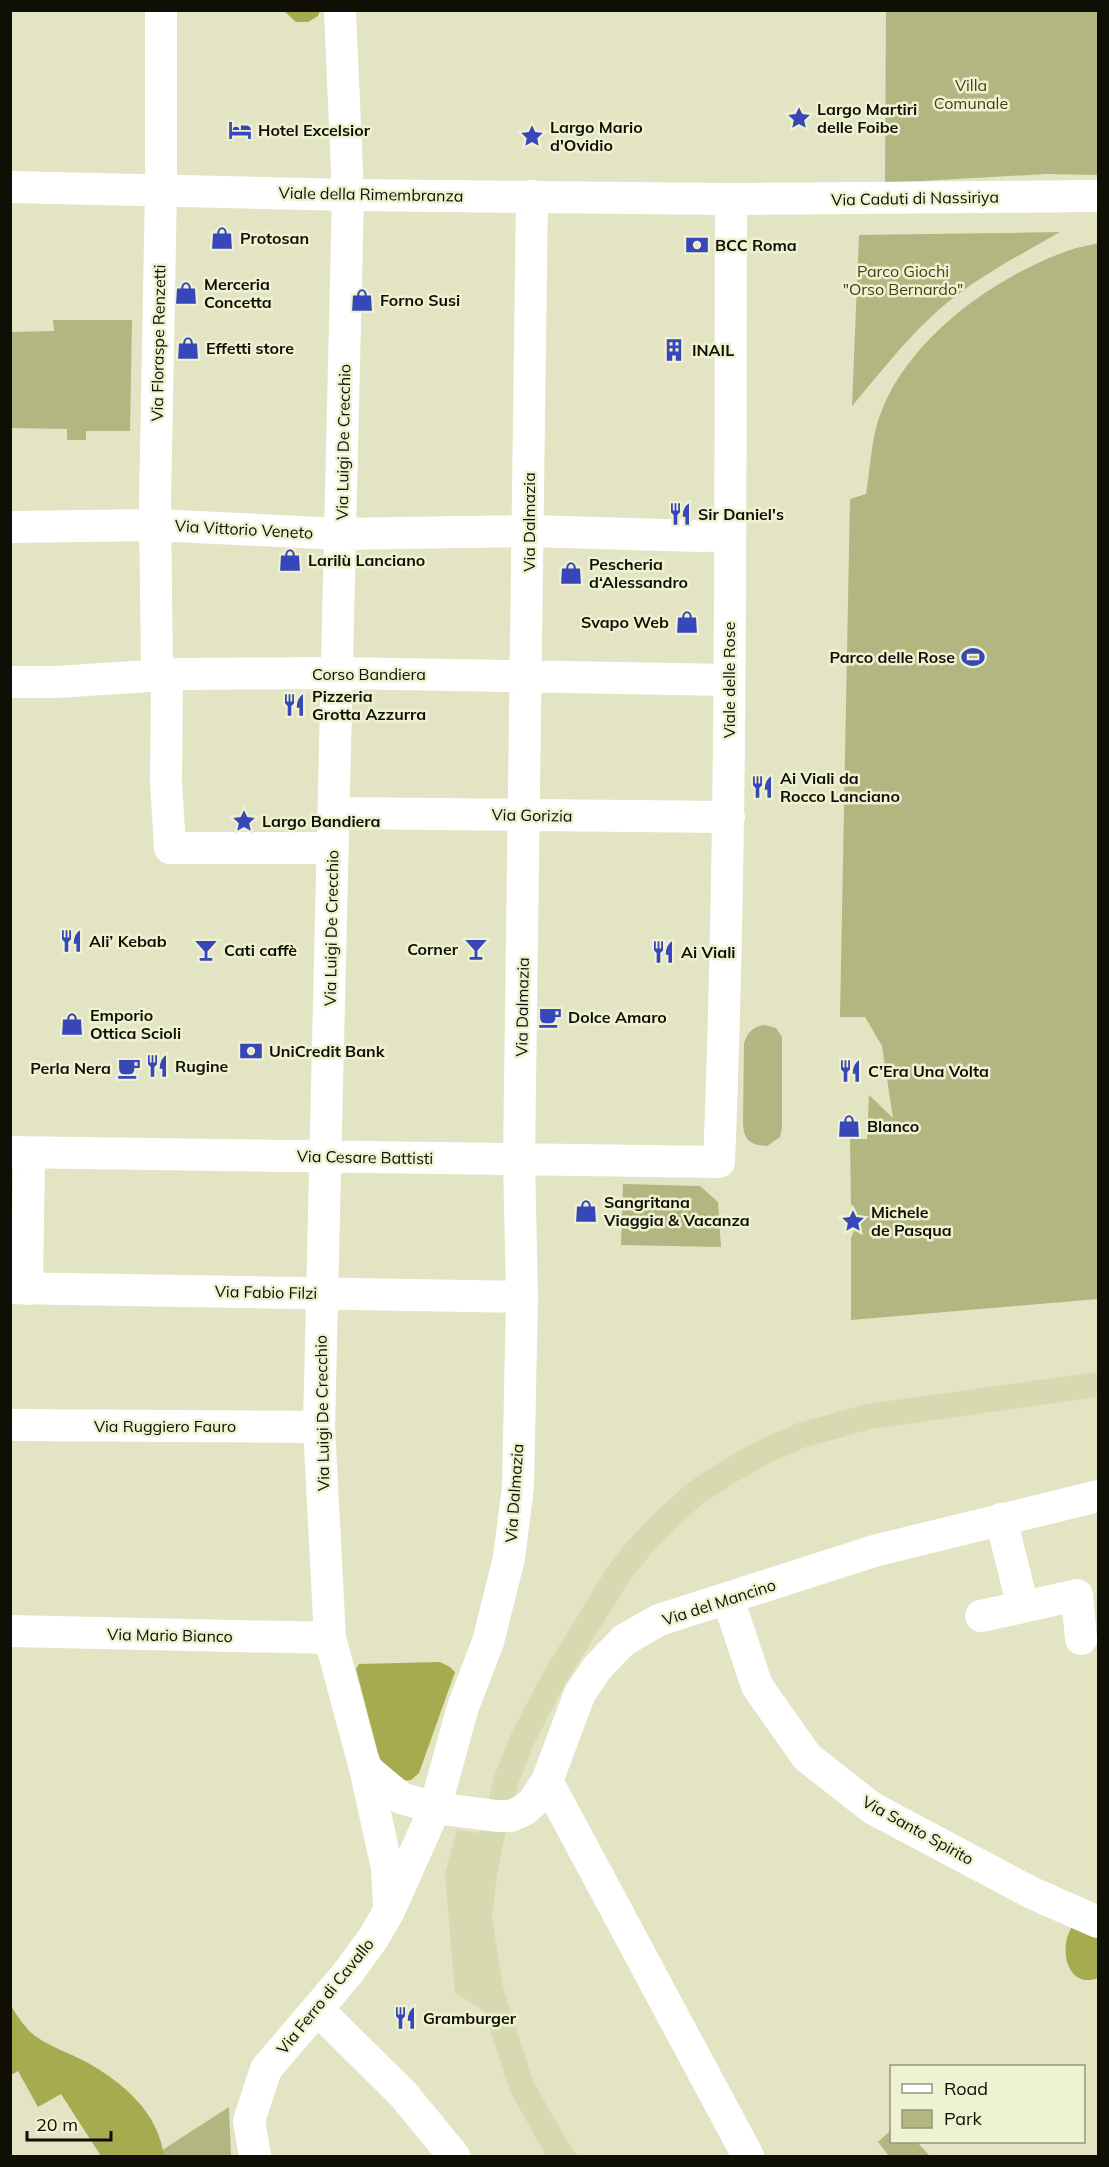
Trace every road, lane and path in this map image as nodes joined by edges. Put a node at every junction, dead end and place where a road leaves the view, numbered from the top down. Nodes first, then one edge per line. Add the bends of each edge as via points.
1 (161, 10) edge
2 (340, 10) edge
3 (10, 187) edge
4 (161, 190) junction
5 (348, 195) junction
6 (532, 196) junction
7 (1098, 196) edge
8 (731, 199) junction
9 (156, 525) junction
10 (10, 527) edge
11 (529, 531) junction
12 (340, 534) junction
13 (730, 535) junction
14 (337, 673) junction
15 (526, 675) junction
16 (162, 676) junction
17 (729, 680) junction
18 (10, 682) edge
19 (334, 813) junction
20 (523, 815) junction
21 (729, 817) junction
22 (333, 849) junction
23 (20, 1153) edge
24 (326, 1157) junction
25 (519, 1160) junction
26 (719, 1162) joint
27 (19, 1288) edge
28 (322, 1293) junction
29 (522, 1297) junction
30 (10, 1425) edge
31 (319, 1427) junction
32 (1098, 1496) edge
33 (1001, 1519) junction
34 (728, 1599) junction
35 (1023, 1607) junction
36 (981, 1616) dead end
37 (10, 1631) edge
38 (330, 1638) junction
39 (1081, 1639) dead end
40 (365, 1768) junction
41 (547, 1781) junction
42 (435, 1808) junction
43 (390, 1911) junction
44 (1098, 1922) edge
45 (317, 2009) junction
46 (255, 2157) edge
47 (454, 2157) edge
48 (747, 2157) edge

1 - 4 street, Via Floraspe Renzetti
2 - 5 street, Via Luigi De Crecchio
3 - 4 street, Viale della Rimembranza
4 - 5 street, Viale della Rimembranza
4 - 9 street, Via Floraspe Renzetti
5 - 6 street, Viale della Rimembranza
5 - 12 street, Via Luigi De Crecchio
6 - 8 street, Viale della Rimembranza
6 - 11 street, Via Dalmazia
7 - 8 street, Via Caduti di Nassiriya
8 - 13 street, Viale delle Rose
9 - 10 street, Via Vittorio Veneto
9 - 12 street, Via Vittorio Veneto
9 - 16 street, Via Floraspe Renzetti
11 - 12 street, Via Vittorio Veneto
11 - 13 street, Via Vittorio Veneto
11 - 15 street, Via Dalmazia
12 - 14 street, Via Luigi De Crecchio
13 - 17 street, Viale delle Rose
14 - 15 street, Corso Bandiera
14 - 16 street, Corso Bandiera
14 - 19 street, Via Luigi De Crecchio
15 - 17 street, Corso Bandiera
15 - 20 street, Via Dalmazia
16 - 18 street, Corso Bandiera
16 - 22 street, Via Floraspe Renzetti via 170,848
17 - 21 street, Viale delle Rose
19 - 20 street, Via Gorizia
19 - 22 street, Via Luigi De Crecchio
20 - 21 street, Via Gorizia
20 - 25 street, Via Dalmazia
21 - 26 street, Viale delle Rose
22 - 24 street, Via Luigi De Crecchio
23 - 24 street, Via Cesare Battisti
23 - 27 street
24 - 25 street, Via Cesare Battisti
24 - 28 street, Via Luigi De Crecchio
25 - 26 street, Via Cesare Battisti
25 - 29 street, Via Dalmazia
27 - 28 street, Via Fabio Filzi
28 - 29 street, Via Fabio Filzi
28 - 31 street, Via Luigi De Crecchio
29 - 42 street, Via Dalmazia via 518,1487 509,1558 488,1642 463,1707
30 - 31 street, Via Ruggiero Fauro
31 - 38 street, Via Luigi De Crecchio
32 - 33 street, Via del Mancino
33 - 34 street, Via del Mancino via 874,1551
33 - 35 street
34 - 41 street, Via del Mancino via 659,1620 624,1640 580,1693
34 - 44 street, Via Santo Spirito via 757,1686 807,1757 872,1808 1032,1893
35 - 36 street
35 - 39 street via 1077,1595
37 - 38 street, Via Mario Bianco
38 - 40 street, Via Luigi De Crecchio
40 - 42 street via 401,1798
40 - 43 street, Via Luigi De Crecchio via 387,1868
41 - 42 street, Via del Mancino via 534,1801 511,1816
41 - 48 street
42 - 43 street, Via Ferro di Cavallo
43 - 45 street, Via Ferro di Cavallo via 353,1966
45 - 46 street, Via Ferro di Cavallo via 266,2069 249,2121
45 - 47 street via 403,2094

